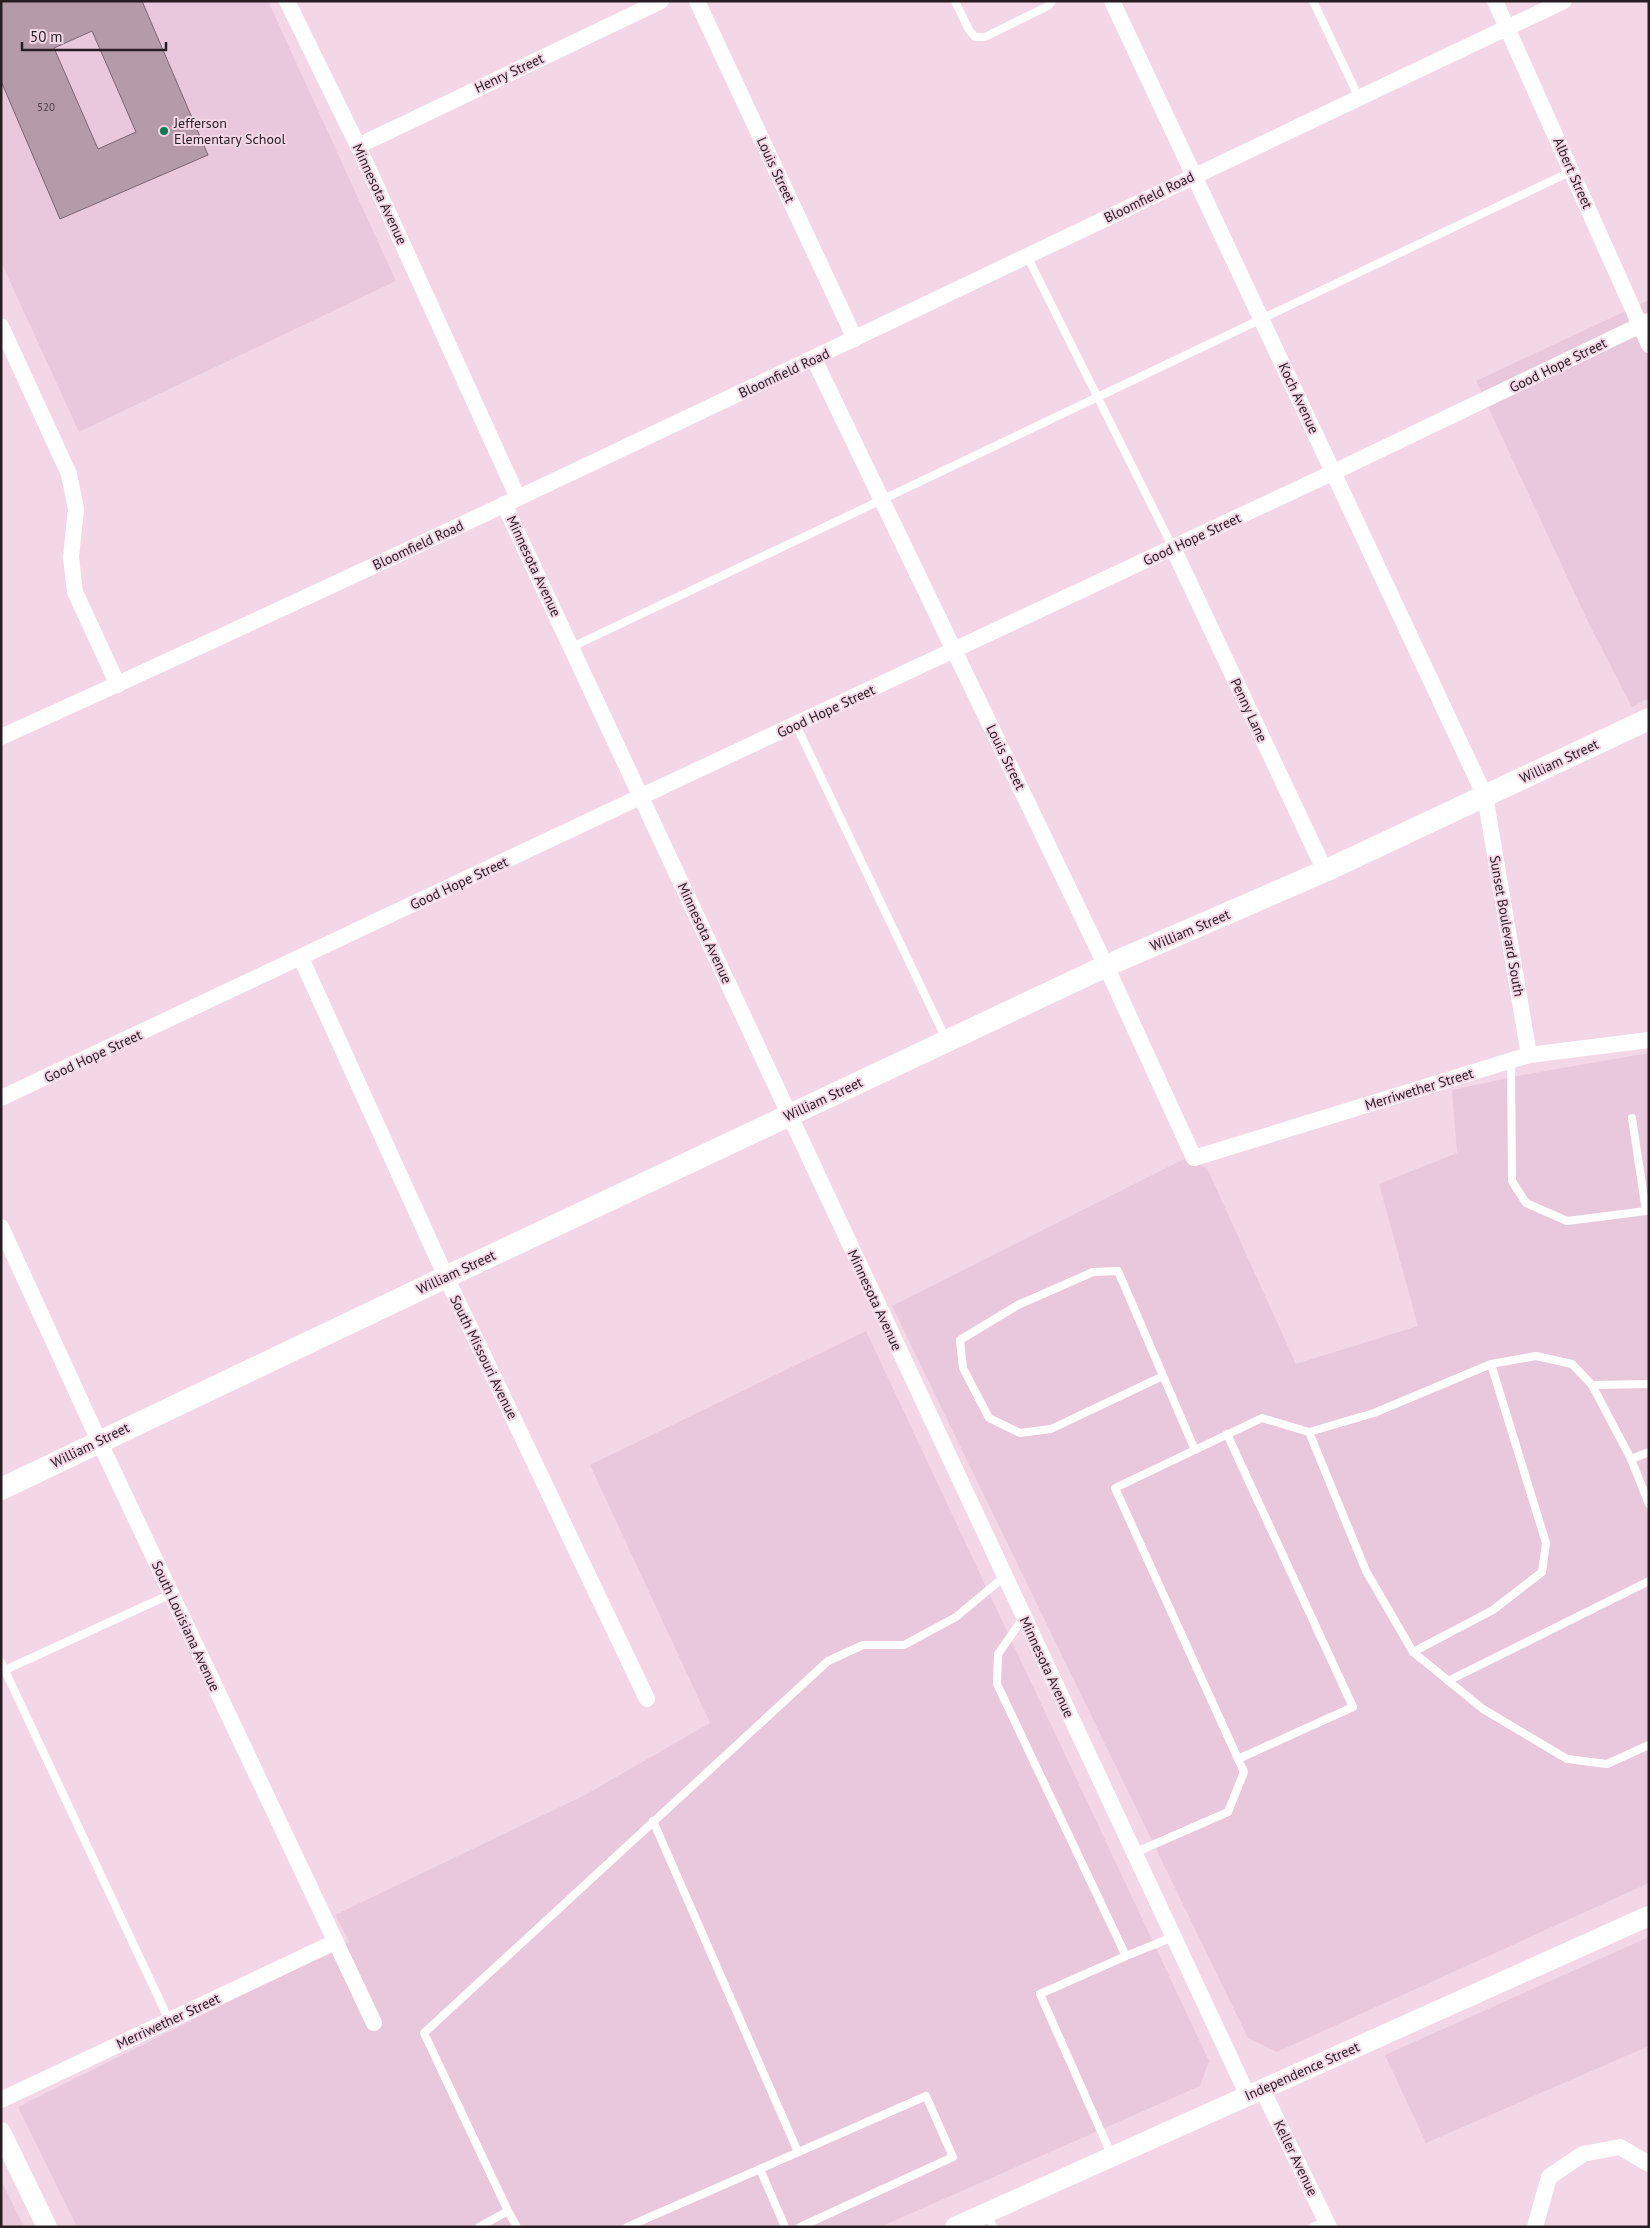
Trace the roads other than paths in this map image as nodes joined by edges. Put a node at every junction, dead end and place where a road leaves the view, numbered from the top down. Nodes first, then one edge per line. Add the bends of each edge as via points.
1 (287, 1) edge
2 (660, 1) edge
3 (697, 1) edge
4 (955, 1) edge
5 (1052, 1) edge
6 (1112, 1) edge
7 (1313, 1) edge
8 (1495, 1) edge
9 (1564, 1) edge
10 (1507, 28) junction
11 (1359, 98) junction
12 (358, 146) junction
13 (1572, 171) junction
14 (1194, 175) junction
15 (1027, 256) junction
16 (1263, 320) junction
17 (1644, 323) edge
18 (1, 326) edge
19 (855, 338) junction
20 (1649, 345) edge
21 (814, 359) junction
22 (1098, 398) junction
23 (1334, 472) junction
24 (882, 499) junction
25 (511, 501) junction
26 (1173, 548) junction
27 (572, 647) junction
28 (955, 651) junction
29 (118, 685) junction
30 (1649, 719) edge
31 (796, 725) junction
32 (1, 737) edge
33 (642, 796) junction
34 (1485, 796) junction
35 (1325, 871) junction
36 (301, 958) junction
37 (1106, 966) junction
38 (1649, 1040) edge
39 (947, 1041) junction
40 (1530, 1056) junction
41 (1511, 1061) junction
42 (1, 1098) edge
43 (789, 1115) junction
44 (1632, 1118) dead end
45 (1194, 1158) joint
46 (1, 1227) edge
47 (446, 1277) junction
48 (1491, 1364) junction
49 (1163, 1376) junction
50 (1649, 1384) edge
51 (1592, 1385) junction
52 (1309, 1432) junction
53 (1227, 1434) junction
54 (99, 1441) junction
55 (1195, 1450) junction
56 (1649, 1452) edge
57 (1631, 1459) junction
58 (1, 1489) edge
59 (1649, 1504) edge
60 (1005, 1576) junction
61 (1649, 1580) edge
62 (172, 1594) junction
63 (1024, 1617) junction
64 (1413, 1652) junction
65 (1, 1662) edge
66 (5, 1670) junction
67 (1448, 1681) junction
68 (647, 1699) dead end
69 (1649, 1745) edge
70 (1238, 1759) junction
71 (653, 1821) junction
72 (1134, 1853) junction
73 (1649, 1916) edge
74 (1173, 1937) junction
75 (335, 1942) junction
76 (1126, 1956) junction
77 (169, 2020) junction
78 (374, 2023) dead end
79 (1255, 2092) junction
80 (1, 2100) edge
81 (1, 2132) edge
82 (798, 2152) junction
83 (1112, 2156) junction
84 (1649, 2164) edge
85 (760, 2169) junction
86 (508, 2211) junction
87 (990, 2220) edge
88 (1323, 2225) edge
89 (48, 2227) edge
90 (479, 2227) edge
91 (517, 2227) edge
92 (627, 2227) edge
93 (785, 2227) edge
94 (800, 2227) edge
95 (955, 2227) edge
96 (1535, 2227) edge

1 - 12 street, Minnesota Avenue
2 - 12 street, Henry Street
3 - 19 street, Louis Street
4 - 5 lane via 975,37 984,37 1048,6
6 - 14 street, Koch Avenue
7 - 11 lane
8 - 10 street, Albert Street
9 - 10 street, Bloomfield Road
10 - 11 street, Bloomfield Road
10 - 13 street, Albert Street
11 - 14 street, Bloomfield Road
12 - 25 street, Minnesota Avenue
13 - 16 lane
13 - 17 street, Albert Street
14 - 15 street, Bloomfield Road
14 - 16 street, Koch Avenue
15 - 19 street, Bloomfield Road
15 - 22 lane
16 - 22 lane
16 - 23 street, Koch Avenue
17 - 20 street, Albert Street
17 - 23 street, Good Hope Street
18 - 29 street via 69,474 76,509 71,557 75,592
19 - 21 street, Bloomfield Road
21 - 24 street, Louis Street
21 - 25 street, Bloomfield Road
22 - 24 lane
22 - 26 lane
23 - 26 street, Good Hope Street
23 - 34 street, Koch Avenue
24 - 27 lane
24 - 28 street, Louis Street
25 - 27 street, Minnesota Avenue
25 - 29 street, Bloomfield Road
26 - 28 street, Good Hope Street
26 - 35 street, Penny Lane
27 - 33 street, Minnesota Avenue
28 - 31 street, Good Hope Street
28 - 37 street, Louis Street
29 - 32 street, Bloomfield Road
30 - 34 main road, William Street
31 - 33 street, Good Hope Street
31 - 39 lane
33 - 36 street, Good Hope Street
33 - 43 street, Minnesota Avenue
34 - 35 main road, William Street
34 - 40 street, Sunset Boulevard South
35 - 37 main road, William Street
36 - 42 street, Good Hope Street
36 - 47 street, South Missouri Avenue
37 - 39 main road, William Street
37 - 45 street, Louis Street
38 - 40 street, Merriwether Street
39 - 43 main road, William Street
40 - 41 street, Merriwether Street
41 - 44 lane via 1512,1180 1526,1203 1567,1221 1646,1212
41 - 45 street, Merriwether Street
43 - 47 main road, William Street
43 - 60 street, Minnesota Avenue
46 - 54 street, South Louisiana Avenue
47 - 54 main road, William Street
47 - 68 street, South Missouri Avenue
48 - 51 lane via 1536,1356 1572,1364
48 - 52 lane via 1374,1413
48 - 64 lane via 1546,1543 1542,1572 1493,1610
49 - 49 lane via 1118,1272 1093,1272 1018,1305 960,1340 963,1368 989,1418 1020,1433 1051,1429
49 - 55 lane
50 - 51 lane
51 - 57 lane
52 - 53 lane via 1262,1418
52 - 64 lane via 1366,1571
53 - 55 lane
53 - 70 lane via 1352,1707
54 - 58 main road, William Street
54 - 62 street, South Louisiana Avenue
55 - 70 lane via 1116,1488
56 - 57 lane
57 - 59 lane
60 - 63 street, Minnesota Avenue
60 - 71 lane via 956,1617 904,1645 863,1645 828,1661
61 - 67 lane
62 - 66 lane
62 - 75 street, South Louisiana Avenue
63 - 72 street, Minnesota Avenue
63 - 76 lane via 998,1654 997,1684
64 - 67 lane
65 - 66 lane
66 - 77 lane
67 - 69 lane via 1484,1709 1567,1759 1607,1764
70 - 72 lane via 1244,1772 1228,1812
71 - 82 lane
71 - 86 lane via 424,2033
72 - 74 street, Minnesota Avenue
73 - 79 street, Independence Street
74 - 76 lane
74 - 79 street, Minnesota Avenue
75 - 77 street, Merriwether Street
75 - 78 street, South Louisiana Avenue
76 - 83 lane via 1040,1994
77 - 80 street, Merriwether Street
79 - 83 street, Independence Street
79 - 88 street, Keller Avenue
81 - 89 street
82 - 85 lane
82 - 94 lane via 926,2096 953,2157
83 - 87 street, Independence Street
84 - 96 street via 1620,2147 1583,2154 1548,2177
85 - 92 lane
85 - 93 lane
86 - 90 lane
86 - 91 lane
87 - 95 street, Independence Street

